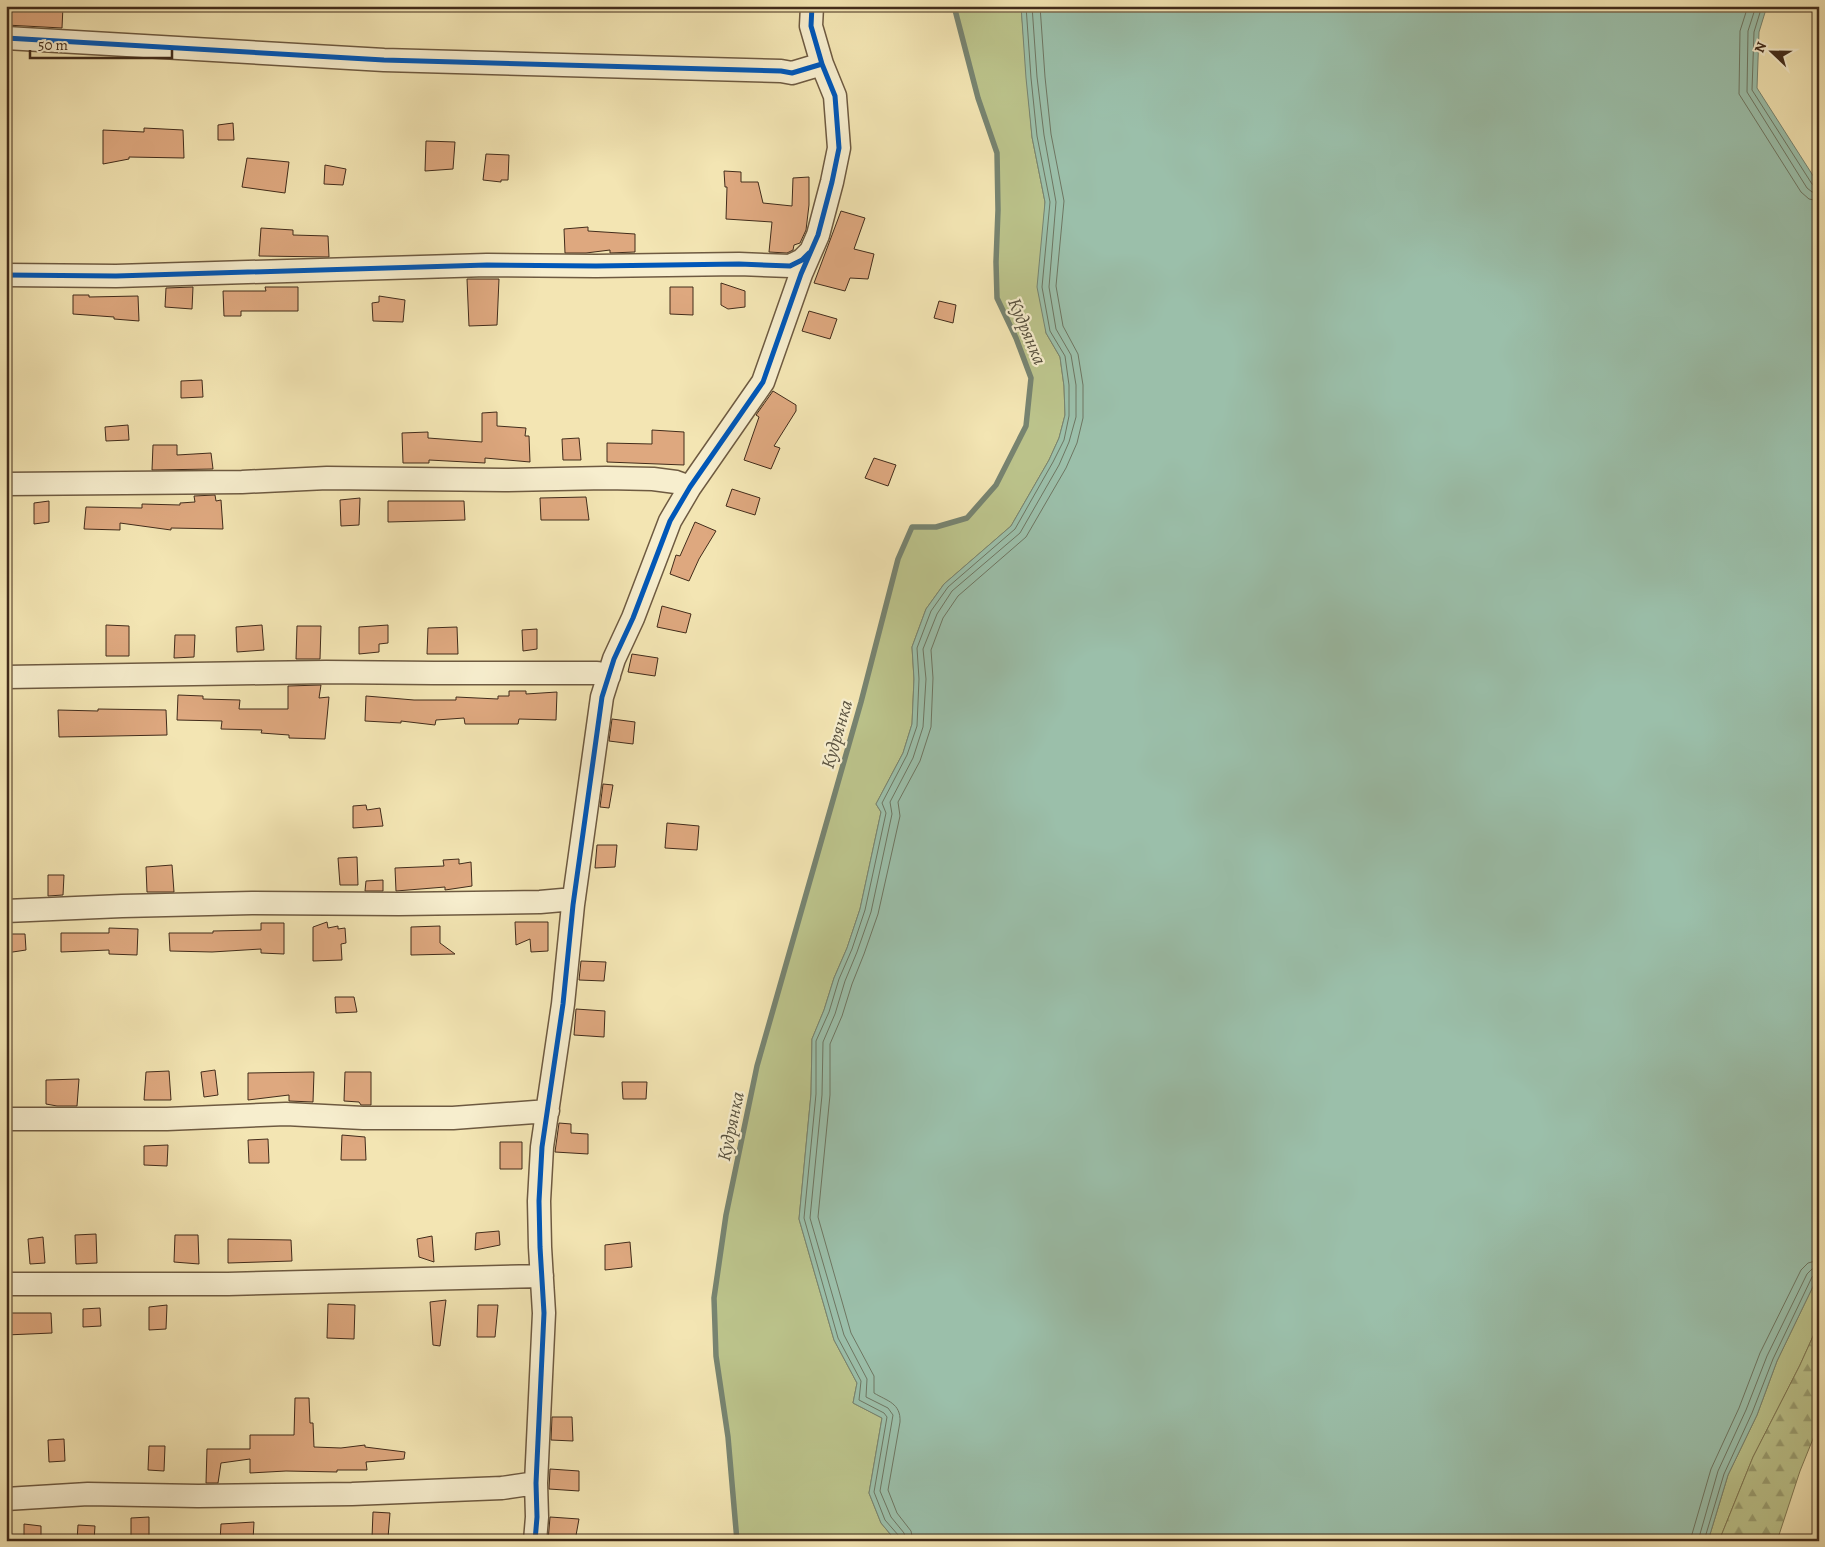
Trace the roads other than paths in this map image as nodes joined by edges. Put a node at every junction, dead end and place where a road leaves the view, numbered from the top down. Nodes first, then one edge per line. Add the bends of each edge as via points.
1 (812, 6) edge
2 (6, 38) edge
3 (822, 64) junction
4 (812, 250) junction
5 (6, 274) edge
6 (6, 484) edge
7 (690, 487) junction
8 (609, 676) junction
9 (6, 678) edge
10 (574, 899) junction
11 (6, 911) edge
12 (548, 1111) junction
13 (6, 1119) edge
14 (542, 1276) junction
15 (6, 1284) edge
16 (536, 1483) junction
17 (6, 1498) edge
18 (535, 1541) edge

1 - 3 street via 811,26
2 - 3 street via 384,60 792,73
3 - 4 street via 835,96 839,148 829,196
4 - 5 street via 790,266 486,265 116,276
4 - 7 street via 763,382
6 - 7 street via 327,478 606,478 668,481
7 - 8 street via 670,521
8 - 9 street via 597,673 362,671
8 - 10 street via 602,698
10 - 11 street via 399,904 252,903
10 - 12 street
12 - 13 street via 453,1118 286,1114 168,1120
12 - 14 street via 539,1201
14 - 15 street via 228,1284
14 - 16 street via 544,1313
16 - 17 street via 502,1488 352,1494 88,1494
16 - 18 street

